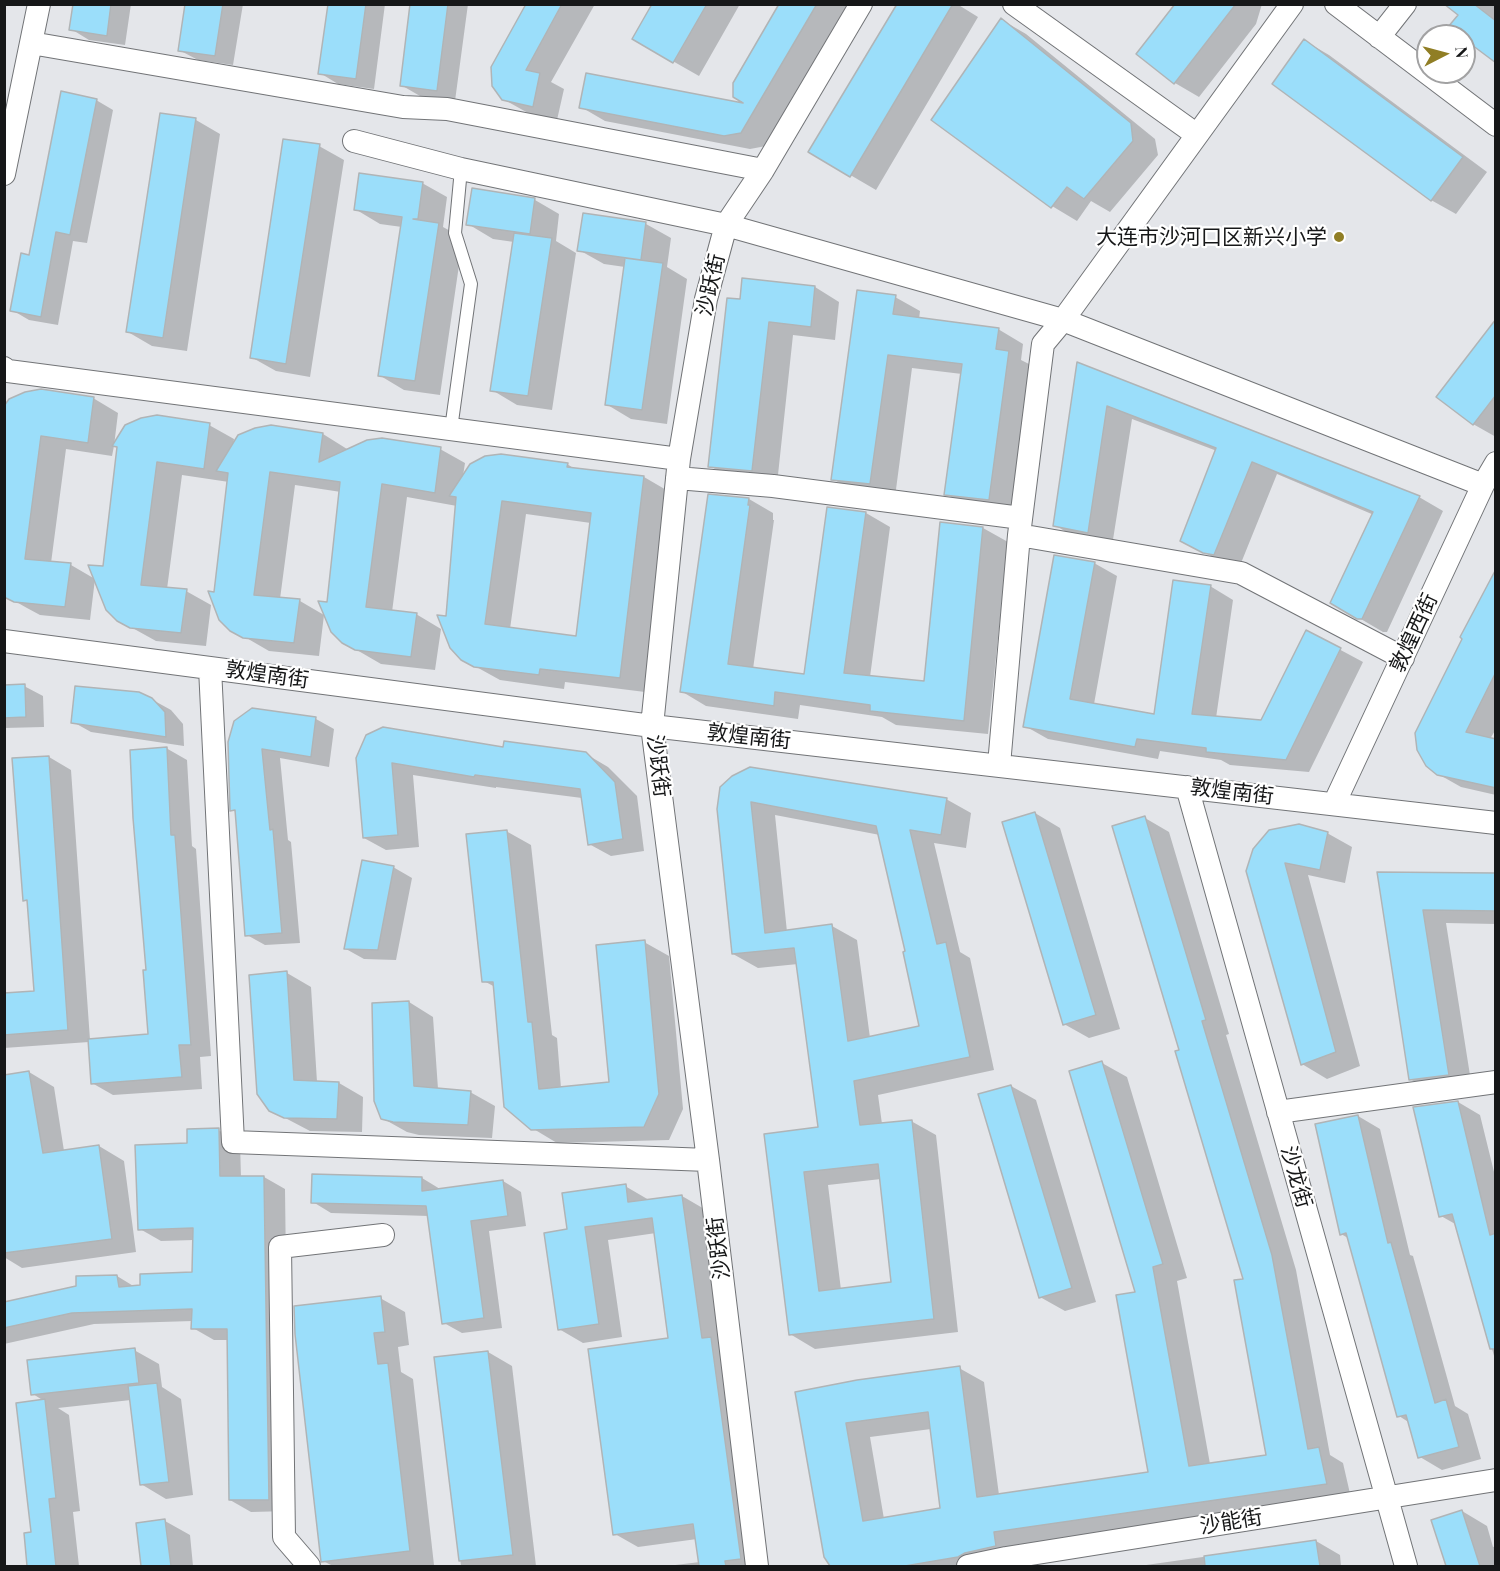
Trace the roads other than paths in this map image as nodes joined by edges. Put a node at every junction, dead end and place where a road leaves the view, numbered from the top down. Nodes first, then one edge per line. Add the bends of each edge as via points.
1 (39, 4) edge
2 (861, 4) edge
3 (1014, 4) edge
4 (1292, 4) edge
5 (1336, 4) edge
6 (1405, 4) edge
7 (1379, 38) junction
8 (31, 43) junction
9 (1496, 125) edge
10 (1197, 135) junction
11 (354, 141) dead end
12 (461, 169) junction
13 (763, 170) junction
14 (4, 174) edge
15 (726, 225) junction
16 (1063, 320) junction
17 (4, 368) edge
18 (451, 429) junction
19 (1496, 463) edge
20 (678, 468) junction
21 (1483, 485) junction
22 (1020, 527) junction
23 (4, 641) edge
24 (1403, 657) junction
25 (210, 668) junction
26 (652, 726) junction
27 (999, 765) junction
28 (1187, 787) junction
29 (1334, 804) junction
30 (1496, 823) edge
31 (1496, 1082) edge
32 (1278, 1112) junction
33 (708, 1160) junction
34 (383, 1235) dead end
35 (1496, 1480) edge
36 (1386, 1498) junction
37 (309, 1566) edge
38 (757, 1566) edge
39 (968, 1566) edge
40 (1407, 1566) edge

1 - 8 street
2 - 13 street, 沙跃街
3 - 10 street
4 - 10 street
5 - 7 street
6 - 7 street
7 - 9 street
8 - 13 street via 393,106 447,110
8 - 14 street
10 - 16 street
11 - 12 street
12 - 15 street
12 - 18 lane via 455,232 471,284
13 - 15 street, 沙跃街
15 - 16 street
15 - 20 street, 沙跃街 via 706,299
16 - 21 street
16 - 22 street via 1043,344
17 - 18 street
18 - 20 street
19 - 21 street, 敦煌西街
20 - 22 street
20 - 26 street, 沙跃街
21 - 24 street, 敦煌西街
22 - 24 street via 1241,573
22 - 27 street
23 - 25 street, 敦煌南街
24 - 29 street, 敦煌西街
25 - 26 street, 敦煌南街
25 - 33 street via 233,1142
26 - 27 street, 敦煌南街
26 - 33 street, 沙跃街
27 - 28 street, 敦煌南街
28 - 29 street, 敦煌南街
28 - 32 street, 沙龙街
29 - 30 street, 敦煌南街
31 - 32 street
32 - 36 street, 沙龙街
33 - 38 street, 沙跃街
34 - 37 street via 280,1247 284,1537
35 - 36 street, 沙能街
36 - 39 street, 沙能街
36 - 40 street, 沙龙街

